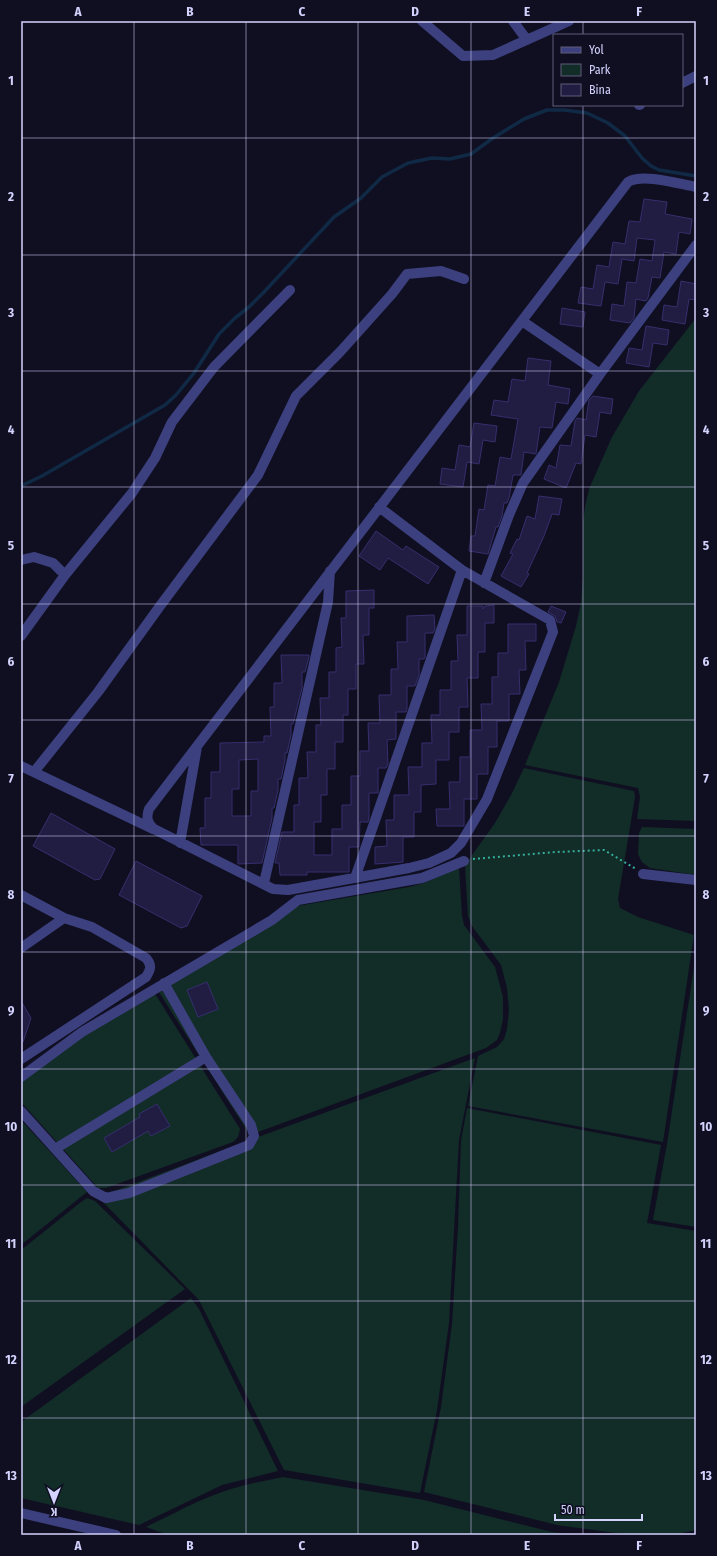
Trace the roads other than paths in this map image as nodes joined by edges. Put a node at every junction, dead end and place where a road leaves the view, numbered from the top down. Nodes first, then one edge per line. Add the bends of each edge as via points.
1 (422, 21) edge
2 (513, 21) edge
3 (569, 21) edge
4 (527, 40) junction
5 (696, 76) edge
6 (683, 82) edge
7 (696, 187) edge
8 (696, 245) edge
9 (464, 278) dead end
10 (290, 290) dead end
11 (522, 321) junction
12 (600, 374) junction
13 (379, 507) junction
14 (21, 560) edge
15 (462, 570) junction
16 (330, 571) junction
17 (65, 575) junction
18 (484, 582) junction
19 (21, 636) edge
20 (197, 746) junction
21 (21, 766) edge
22 (34, 772) junction
23 (154, 829) junction
24 (180, 843) junction
25 (464, 861) road end
26 (643, 874) road end
27 (355, 878) junction
28 (696, 880) edge
29 (264, 883) junction
30 (21, 895) edge
31 (64, 918) junction
32 (21, 948) edge
33 (164, 984) junction
34 (206, 1057) junction
35 (21, 1059) edge
36 (21, 1076) edge
37 (21, 1111) edge
38 (55, 1149) junction
39 (21, 1513) edge
40 (116, 1535) edge

1 - 4 street via 463,56 493,55
2 - 4 street
3 - 4 street
5 - 6 street
7 - 11 street via 643,179 628,182
8 - 12 street
9 - 22 street via 441,271 406,274 387,300 296,396 258,475 98,692
10 - 17 street via 214,367 172,422 155,458 132,493
11 - 12 street
11 - 13 street
12 - 18 street via 523,483
13 - 15 street
13 - 16 street
14 - 17 street via 34,557 53,563
15 - 18 street
15 - 27 street
16 - 20 street
16 - 29 street via 328,602
17 - 19 street
18 - 27 street via 550,620 553,632 487,799 461,843 451,853 429,863
20 - 23 street via 149,809 148,820
20 - 24 street
21 - 22 street
22 - 23 street
23 - 24 street
24 - 29 street
25 - 33 street via 422,878 298,900 272,920
26 - 28 street
27 - 29 street via 288,890 273,889
30 - 31 street
31 - 32 street
31 - 35 street via 92,927 146,958 150,963 149,972 146,977
33 - 34 street
33 - 36 street via 82,1032
34 - 38 street
34 - 38 street via 250,1125 254,1136 249,1146 129,1193 106,1198 93,1191
37 - 38 street
39 - 40 street

